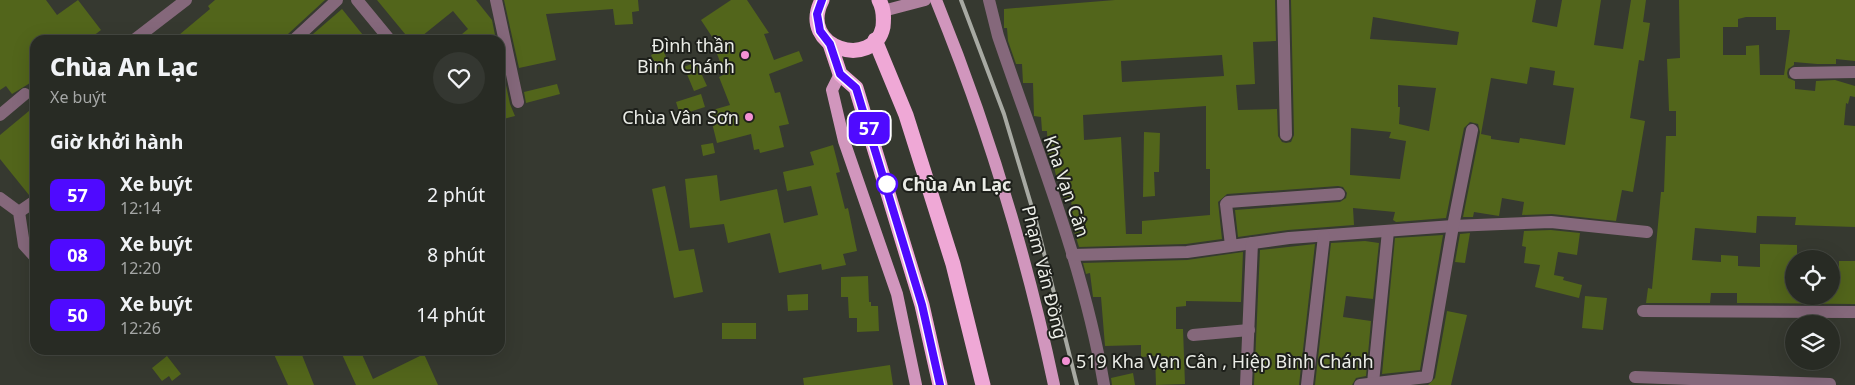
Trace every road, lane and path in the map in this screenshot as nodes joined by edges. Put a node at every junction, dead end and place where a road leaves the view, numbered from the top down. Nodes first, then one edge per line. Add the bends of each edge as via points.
1 (186, 0) edge
2 (337, 0) edge
3 (357, 0) edge
4 (496, 0) edge
5 (925, 0) edge
6 (936, 0) edge
7 (989, 0) edge
8 (1283, 0) edge
9 (818, 2) edge
10 (881, 5) edge
11 (140, 35) edge
12 (299, 35) edge
13 (386, 35) edge
14 (504, 35) edge
15 (875, 40) junction
16 (505, 42) edge
17 (830, 44) junction
18 (1855, 72) edge
19 (1795, 73) dead end
20 (840, 74) junction
21 (25, 94) dead end
22 (518, 102) dead end
23 (0, 115) edge
24 (1472, 130) dead end
25 (1286, 135) dead end
26 (1339, 194) dead end
27 (0, 198) edge
28 (30, 205) edge
29 (20, 212) junction
30 (1452, 226) junction
31 (1388, 231) junction
32 (1647, 232) dead end
33 (1324, 236) junction
34 (1252, 243) junction
35 (1230, 245) junction
36 (30, 251) edge
37 (1072, 255) junction
38 (1643, 310) dead end
39 (1855, 312) edge
40 (1248, 330) junction
41 (1193, 335) dead end
42 (1635, 377) dead end
43 (1366, 384) edge
44 (1830, 384) dead end
45 (916, 385) edge
46 (940, 385) edge
47 (983, 385) edge
48 (1054, 385) edge
49 (1104, 385) edge
50 (1246, 385) edge
51 (1307, 385) edge

1 - 11 street
2 - 12 street
3 - 13 street
4 - 14 street
5 - 10 main road
6 - 48 main road, Phạm Văn Đồng via 987,134 1017,230
7 - 37 street, Kha Vạn Cân via 998,36
8 - 25 street
9 - 17 highway via 818,28
10 - 15 highway via 882,29
15 - 17 highway via 856,51
15 - 47 highway via 906,115 952,264
16 - 22 street
17 - 20 highway
18 - 19 street
20 - 45 main road via 832,90 844,140 896,294
20 - 46 highway via 856,88 922,305
21 - 23 street
24 - 30 street
26 - 35 street via 1228,202
27 - 29 street
28 - 29 street
29 - 36 street via 24,244
30 - 31 street
30 - 32 street via 1551,222
30 - 43 street via 1427,377
31 - 33 street
31 - 43 street
33 - 34 street
33 - 51 street
34 - 35 street
34 - 40 street
35 - 37 street via 1187,252
37 - 49 street, Kha Vạn Cân via 1095,334
38 - 39 street
40 - 41 street
40 - 50 street
42 - 44 street

